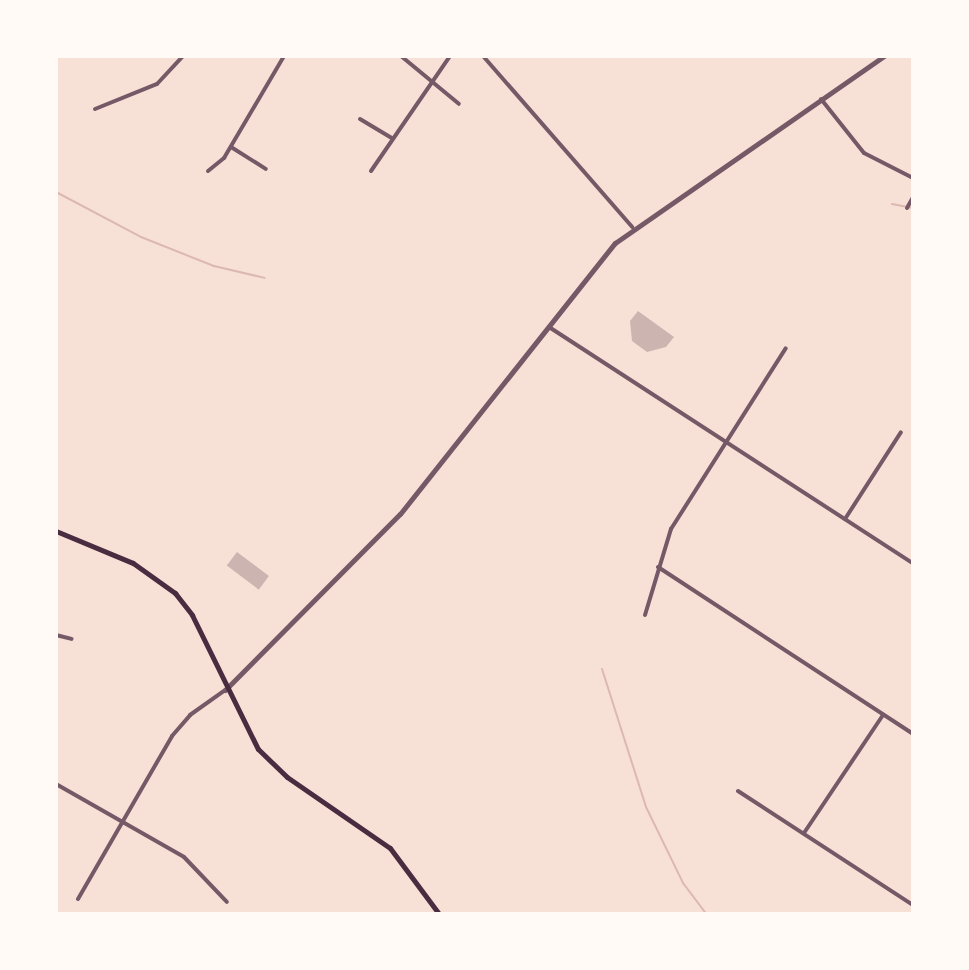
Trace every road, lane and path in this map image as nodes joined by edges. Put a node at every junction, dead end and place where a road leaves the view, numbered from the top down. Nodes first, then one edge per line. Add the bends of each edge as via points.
1 (183, 56) edge
2 (284, 56) edge
3 (401, 56) edge
4 (450, 56) edge
5 (483, 56) edge
6 (884, 56) edge
7 (432, 80) junction
8 (821, 99) junction
9 (459, 104) dead end
10 (95, 109) dead end
11 (360, 119) dead end
12 (392, 138) junction
13 (231, 147) junction
14 (266, 169) dead end
15 (208, 171) dead end
16 (371, 171) dead end
17 (913, 178) edge
18 (913, 197) edge
19 (907, 208) dead end
20 (632, 227) junction
21 (547, 326) junction
22 (786, 348) dead end
23 (901, 432) dead end
24 (725, 442) junction
25 (845, 519) junction
26 (56, 531) edge
27 (913, 563) edge
28 (658, 567) junction
29 (645, 615) dead end
30 (56, 635) edge
31 (72, 639) dead end
32 (225, 690) junction
33 (883, 715) junction
34 (913, 734) edge
35 (56, 784) edge
36 (738, 791) dead end
37 (124, 818) junction
38 (804, 833) junction
39 (78, 899) dead end
40 (227, 902) dead end
41 (913, 905) edge
42 (439, 914) edge

1 - 10 street via 157,84
2 - 13 street
3 - 7 street
4 - 7 street
5 - 20 street
6 - 8 street
7 - 9 street
7 - 12 street
8 - 17 street via 864,153
8 - 20 street
11 - 12 street
12 - 16 street
13 - 14 street
13 - 15 street
18 - 19 street
20 - 21 street
21 - 24 street
21 - 32 street via 400,514
22 - 24 street
23 - 25 street
24 - 25 street
24 - 28 street via 683,506
25 - 27 street
26 - 32 main road via 165,583 192,615
28 - 29 street
28 - 33 street
30 - 31 street
32 - 37 street via 190,715 172,736
32 - 42 main road via 273,765 390,848
33 - 34 street
33 - 38 street
35 - 37 street
36 - 38 street
37 - 39 street
37 - 40 street via 184,857
38 - 41 street

